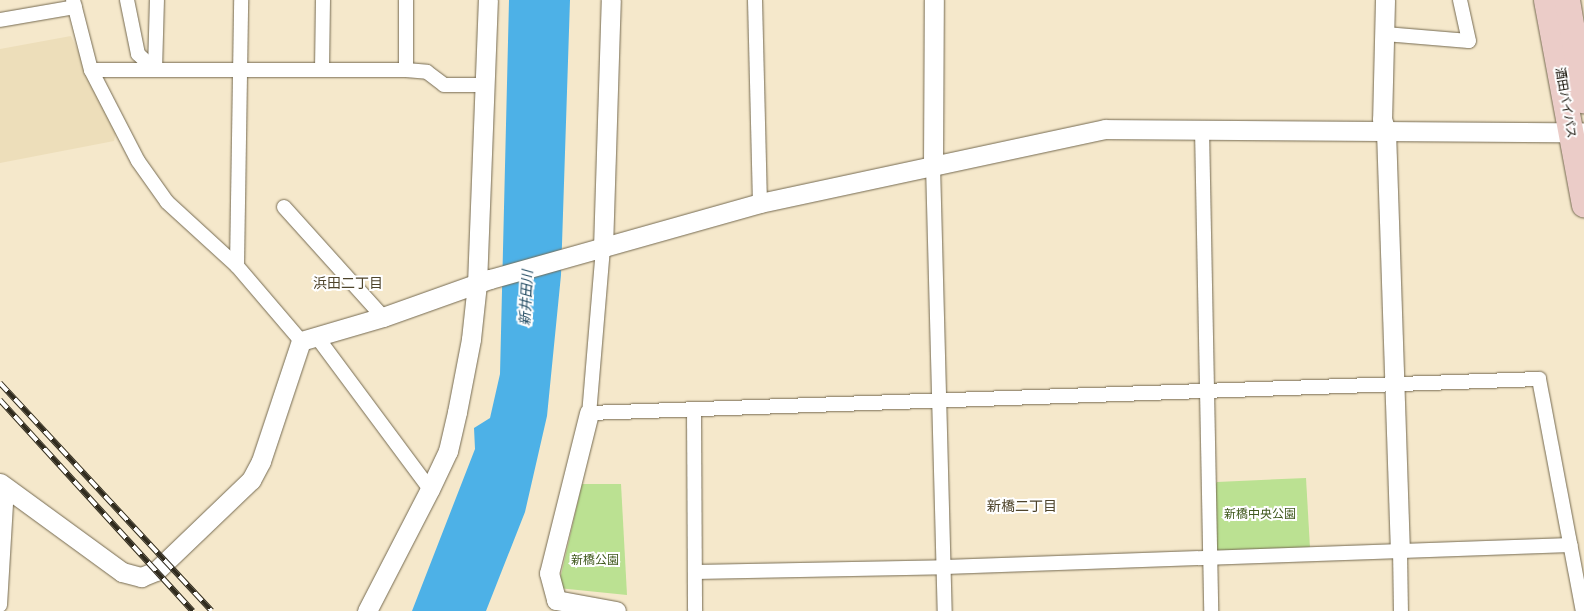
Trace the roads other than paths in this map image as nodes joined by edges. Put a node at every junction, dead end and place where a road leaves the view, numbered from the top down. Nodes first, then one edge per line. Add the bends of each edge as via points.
1 (128, 0) edge
2 (157, 0) edge
3 (241, 0) edge
4 (322, 0) edge
5 (406, 0) edge
6 (488, 0) edge
7 (611, 0) edge
8 (755, 0) edge
9 (934, 0) edge
10 (1385, 0) edge
11 (1460, 0) edge
12 (1546, 0) edge
13 (1567, 0) edge
14 (74, 4) edge
15 (0, 20) edge
16 (1385, 34) junction
17 (91, 70) junction
18 (155, 70) junction
19 (240, 70) junction
20 (322, 70) junction
21 (406, 70) junction
22 (486, 85) junction
23 (1584, 101) edge
24 (1202, 129) junction
25 (1386, 131) junction
26 (1577, 132) edge
27 (933, 165) junction
28 (760, 203) junction
29 (1584, 205) edge
30 (284, 207) dead end
31 (603, 248) junction
32 (237, 266) junction
33 (483, 281) junction
34 (383, 317) junction
35 (309, 339) junction
36 (1393, 384) junction
37 (1207, 390) junction
38 (938, 398) junction
39 (694, 410) junction
40 (589, 413) junction
41 (3, 485) edge
42 (430, 489) junction
43 (1571, 545) junction
44 (1400, 550) junction
45 (1210, 556) junction
46 (945, 567) junction
47 (695, 572) junction
48 (0, 600) edge
49 (0, 605) edge
50 (367, 611) edge
51 (616, 611) edge
52 (695, 611) edge
53 (945, 611) edge
54 (1211, 611) edge
55 (1401, 611) edge
56 (1583, 611) edge

1 - 18 street via 138,54
2 - 18 street
3 - 19 street
4 - 20 street
5 - 21 street
6 - 22 street
7 - 31 street
8 - 28 street
9 - 27 street
10 - 16 street
11 - 16 street via 1469,41
12 - 26 highway, 酒田バイパス
13 - 23 highway, 酒田バイパス
14 - 15 street
14 - 17 street
16 - 25 street via 1382,119
17 - 18 street
17 - 32 street via 138,161 167,202
18 - 19 street
19 - 20 street
19 - 32 street
20 - 21 street
21 - 22 street via 427,72 444,85
22 - 33 street
24 - 25 street
24 - 27 street via 1105,129
24 - 37 street
25 - 26 street
25 - 36 street
26 - 29 highway, 酒田バイパス
27 - 28 street
27 - 38 street
28 - 31 street
30 - 34 street
31 - 33 street
31 - 40 street
32 - 35 street
33 - 34 street
33 - 42 street via 448,451
34 - 35 street
35 - 41 street via 262,461 251,480 156,571 141,577 122,572
35 - 42 street
36 - 37 street
36 - 43 street via 1539,379
36 - 44 street
37 - 38 street
37 - 45 street
38 - 39 street
38 - 46 street
39 - 40 street
39 - 47 street
40 - 51 street via 549,574 556,600
41 - 48 street via 7,532
42 - 50 street
43 - 44 street
43 - 56 street
44 - 45 street
44 - 55 street
45 - 46 street
45 - 54 street
46 - 47 street
46 - 53 street
47 - 52 street
48 - 49 street

